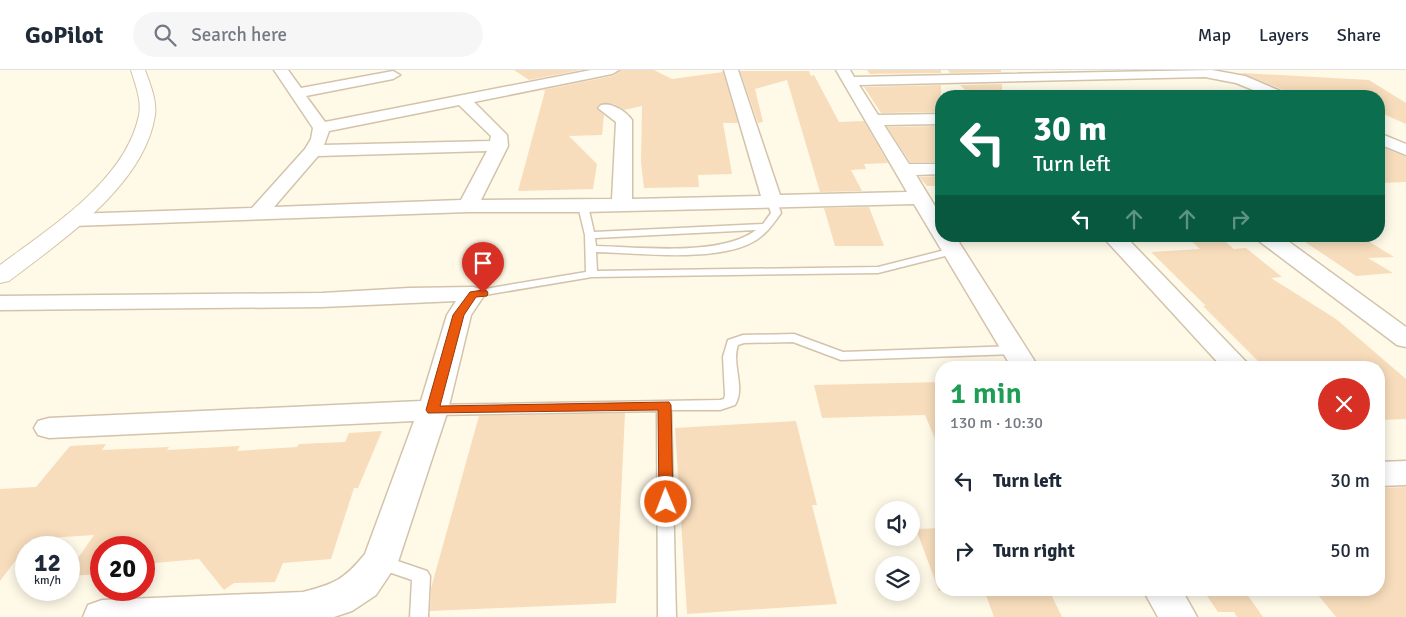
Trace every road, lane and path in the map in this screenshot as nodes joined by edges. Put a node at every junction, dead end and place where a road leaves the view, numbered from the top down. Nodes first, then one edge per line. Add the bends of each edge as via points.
1 (138, 70) edge
2 (281, 70) edge
3 (612, 70) edge
4 (731, 70) edge
5 (957, 74) edge
6 (393, 75) dead end
7 (846, 76) edge
8 (1266, 90) edge
9 (296, 93) junction
10 (462, 100) junction
11 (606, 108) dead end
12 (935, 119) edge
13 (873, 120) junction
14 (320, 128) junction
15 (1385, 141) edge
16 (499, 146) junction
17 (1406, 150) edge
18 (313, 151) junction
19 (1388, 160) dead end
20 (1406, 160) edge
21 (935, 169) edge
22 (904, 170) junction
23 (920, 198) junction
24 (772, 201) junction
25 (622, 204) junction
26 (468, 206) junction
27 (583, 206) junction
28 (257, 214) junction
29 (74, 220) junction
30 (935, 222) edge
31 (768, 227) junction
32 (590, 235) junction
33 (941, 242) edge
34 (947, 242) edge
35 (1119, 242) edge
36 (1275, 242) edge
37 (591, 249) junction
38 (592, 274) junction
39 (0, 276) edge
40 (473, 294) junction
41 (0, 303) edge
42 (1406, 340) edge
43 (1021, 359) edge
44 (1232, 361) edge
45 (664, 405) junction
46 (433, 410) junction
47 (49, 428) dead end
48 (1406, 473) edge
49 (1385, 474) edge
50 (380, 562) junction
51 (1166, 596) edge
52 (102, 617) edge
53 (419, 617) edge
54 (667, 617) edge
55 (1178, 617) edge

1 - 29 street via 147,101 143,130 130,159
2 - 9 street
3 - 10 street
4 - 24 street
5 - 7 street
5 - 8 street via 1214,74 1240,79
6 - 9 street
7 - 13 street
9 - 14 street
10 - 14 street
10 - 16 street via 496,130
11 - 25 street via 624,120
12 - 13 street
13 - 22 street
14 - 18 street
15 - 17 street
16 - 18 street
16 - 26 street
18 - 28 street
19 - 20 street
21 - 22 street
22 - 23 street
23 - 24 street
23 - 30 street
24 - 25 street
24 - 31 lane via 776,213
25 - 27 street
26 - 27 street
26 - 28 street
27 - 32 lane
28 - 29 street
29 - 39 street
31 - 32 lane
31 - 37 lane via 744,243 717,249
32 - 37 lane
33 - 38 lane via 878,270
34 - 43 street
35 - 44 street
36 - 42 street
37 - 38 lane
38 - 40 lane
40 - 41 street via 322,300
40 - 46 street via 459,315
43 - 45 lane via 841,356 794,338 743,339 732,343 728,350 734,394 730,402 720,405
45 - 46 lane
45 - 54 lane
46 - 47 street
46 - 50 street
48 - 49 street
50 - 52 street via 363,584 339,599 303,609
50 - 53 lane via 421,576
51 - 55 street

